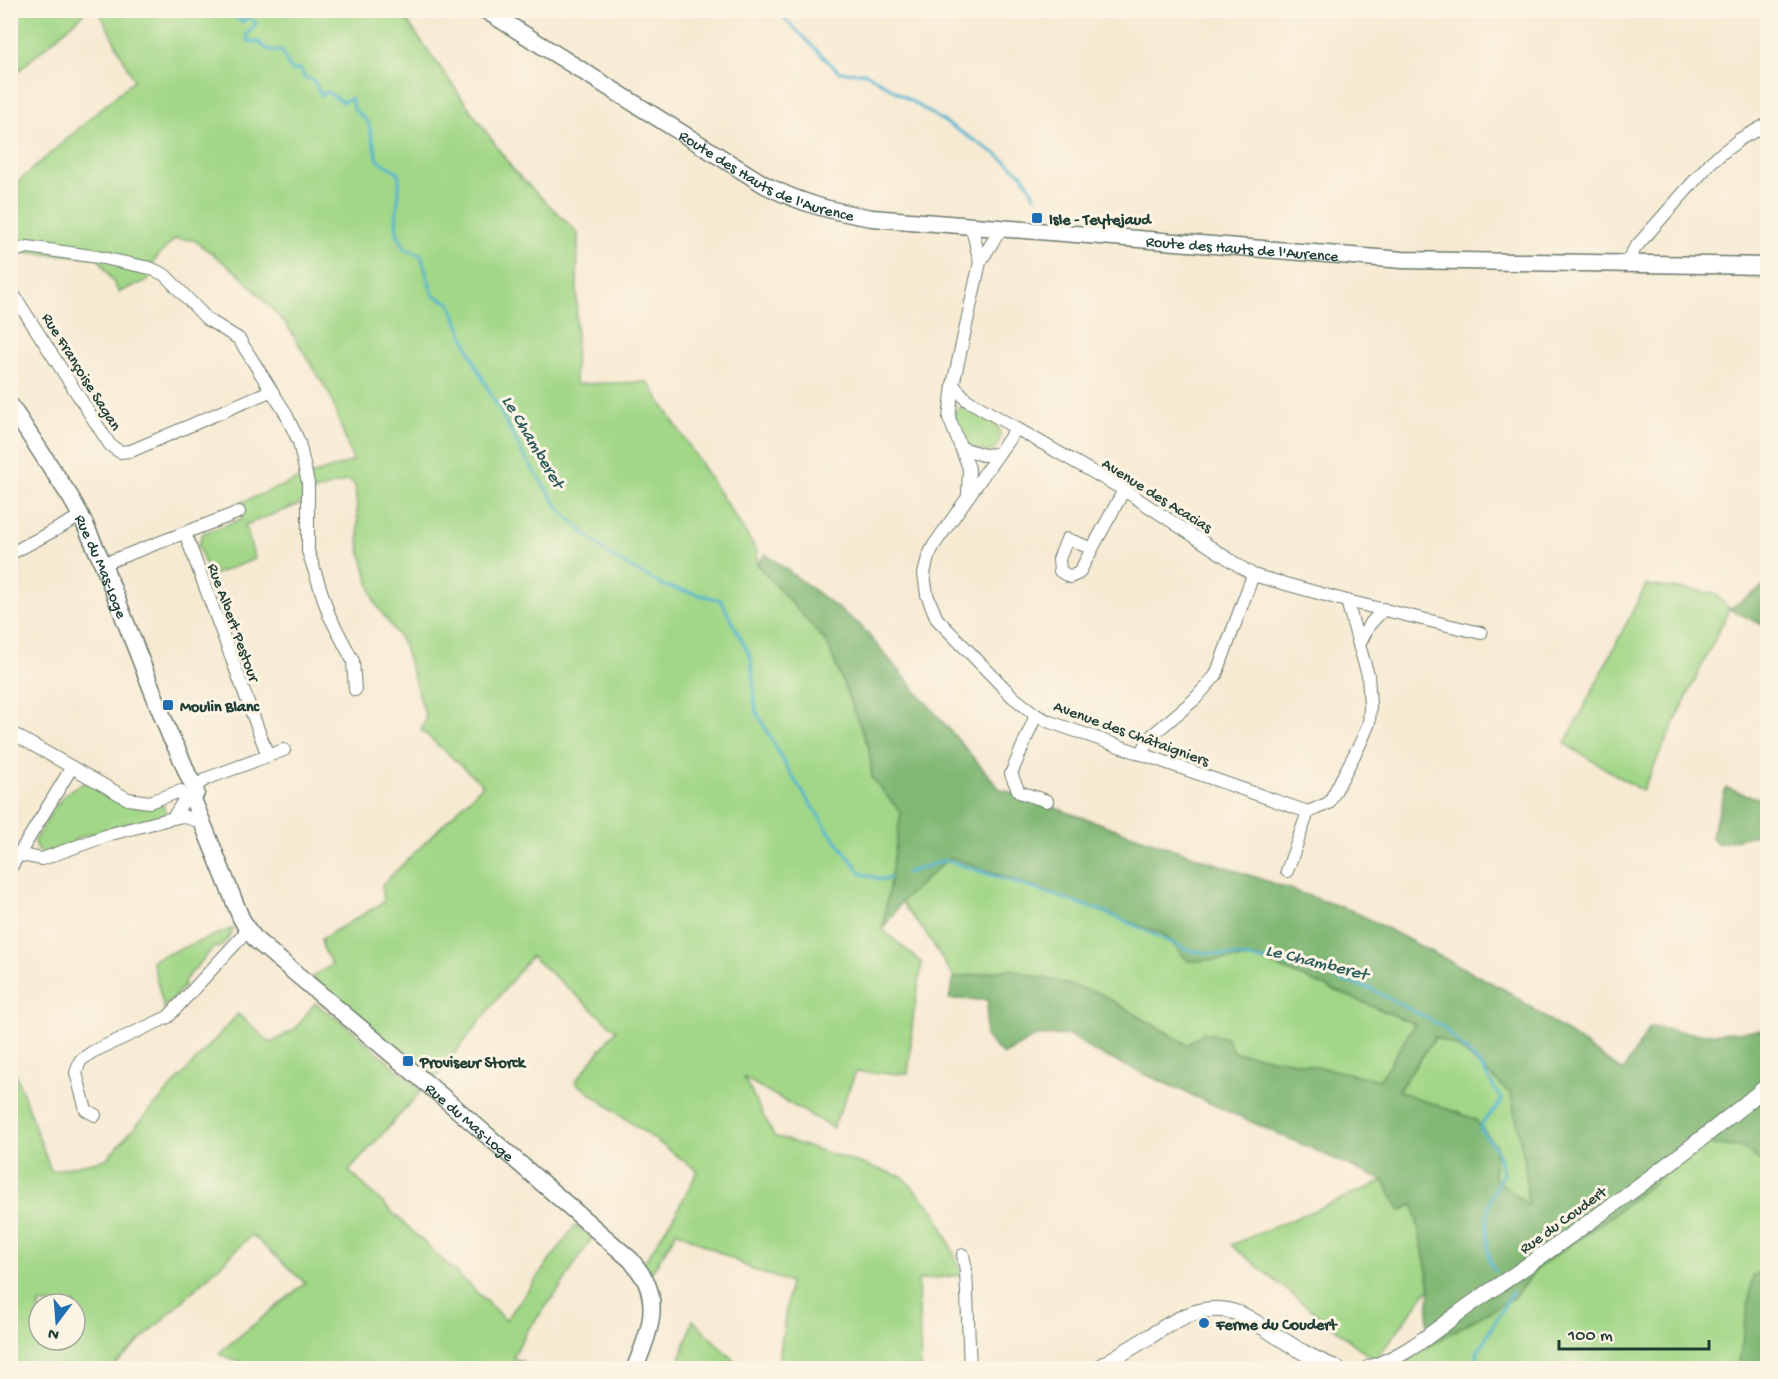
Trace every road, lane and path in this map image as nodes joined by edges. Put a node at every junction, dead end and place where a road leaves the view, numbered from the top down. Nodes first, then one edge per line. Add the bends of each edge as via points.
1 (485, 10) edge
2 (1767, 124) edge
3 (971, 225) junction
4 (1002, 227) junction
5 (10, 252) edge
6 (980, 262) junction
7 (1625, 265) junction
8 (1767, 266) edge
9 (10, 289) edge
10 (952, 385) junction
11 (270, 391) junction
12 (10, 405) edge
13 (1016, 429) junction
14 (962, 448) junction
15 (997, 454) junction
16 (1124, 490) junction
17 (968, 495) junction
18 (239, 512) dead end
19 (81, 516) junction
20 (185, 533) junction
21 (1091, 548) dead end
22 (10, 554) edge
23 (103, 564) junction
24 (1253, 575) junction
25 (1347, 601) junction
26 (1384, 609) junction
27 (1481, 633) dead end
28 (1359, 645) junction
29 (355, 690) dead end
30 (1035, 715) junction
31 (10, 732) edge
32 (284, 750) dead end
33 (1140, 754) junction
34 (268, 756) junction
35 (72, 767) junction
36 (188, 790) junction
37 (1047, 801) dead end
38 (1308, 812) junction
39 (173, 818) junction
40 (203, 823) junction
41 (14, 854) edge
42 (10, 869) edge
43 (1287, 871) dead end
44 (248, 930) junction
45 (1767, 1085) edge
46 (95, 1115) dead end
47 (963, 1255) dead end
48 (635, 1368) edge
49 (970, 1368) edge
50 (1098, 1368) edge
51 (1337, 1368) edge
52 (1369, 1368) edge

1 - 3 main road, Route des Hauts de l'Aurence via 789,197 831,211 872,218
2 - 7 street via 1712,161 1635,248
3 - 4 main road, Route des Hauts de l'Aurence
3 - 6 street
4 - 6 street
4 - 7 main road, Route des Hauts de l'Aurence via 1403,260
5 - 11 street via 28,247 98,257 165,275 207,319 239,339
6 - 10 street
7 - 8 main road, Route des Hauts de l'Aurence
9 - 11 street, Rue Françoise Sagan via 110,445 120,452 131,451
10 - 13 street, Avenue des Acacias via 966,400
10 - 14 street via 949,418
11 - 29 street via 299,442 308,483 308,551 329,615 353,662
12 - 19 main road, Rue du Mas-Loge
13 - 15 street, Avenue des Châtaigniers
13 - 16 street, Avenue des Acacias
14 - 15 street via 982,455
14 - 17 street via 969,468
15 - 17 street, Avenue des Châtaigniers
16 - 21 street
16 - 24 street, Avenue des Acacias
17 - 30 street, Avenue des Châtaigniers via 928,557 924,574 927,595 937,619
18 - 20 street
19 - 22 street
19 - 23 main road, Rue du Mas-Loge
20 - 23 street
20 - 34 street, Rue Albert Pestour
23 - 36 main road, Rue du Mas-Loge
24 - 25 street, Avenue des Acacias
24 - 33 street via 1216,675 1195,699 1150,737
25 - 26 street, Avenue des Acacias
25 - 28 street
26 - 27 street, Avenue des Acacias
26 - 28 street via 1369,625
28 - 38 street via 1368,675 1368,723 1329,803
30 - 33 street, Avenue des Châtaigniers
30 - 37 street via 1011,774 1019,792
31 - 35 street
32 - 34 street
33 - 38 street, Avenue des Châtaigniers
34 - 36 street via 208,778
35 - 36 street via 139,802
35 - 41 street
36 - 39 street
36 - 40 main road, Rue du Mas-Loge
38 - 43 street
39 - 40 street via 183,816
39 - 41 street via 111,834 42,859
40 - 44 main road, Rue du Mas-Loge
41 - 42 street
44 - 46 street via 168,1017 80,1061 76,1073 86,1110
44 - 48 main road, Rue du Mas-Loge via 631,1260 647,1283 652,1319
45 - 52 street, Rue du Coudert via 1718,1127 1520,1272 1408,1351
47 - 49 street
50 - 51 street via 1173,1321 1194,1311 1213,1308 1246,1317

